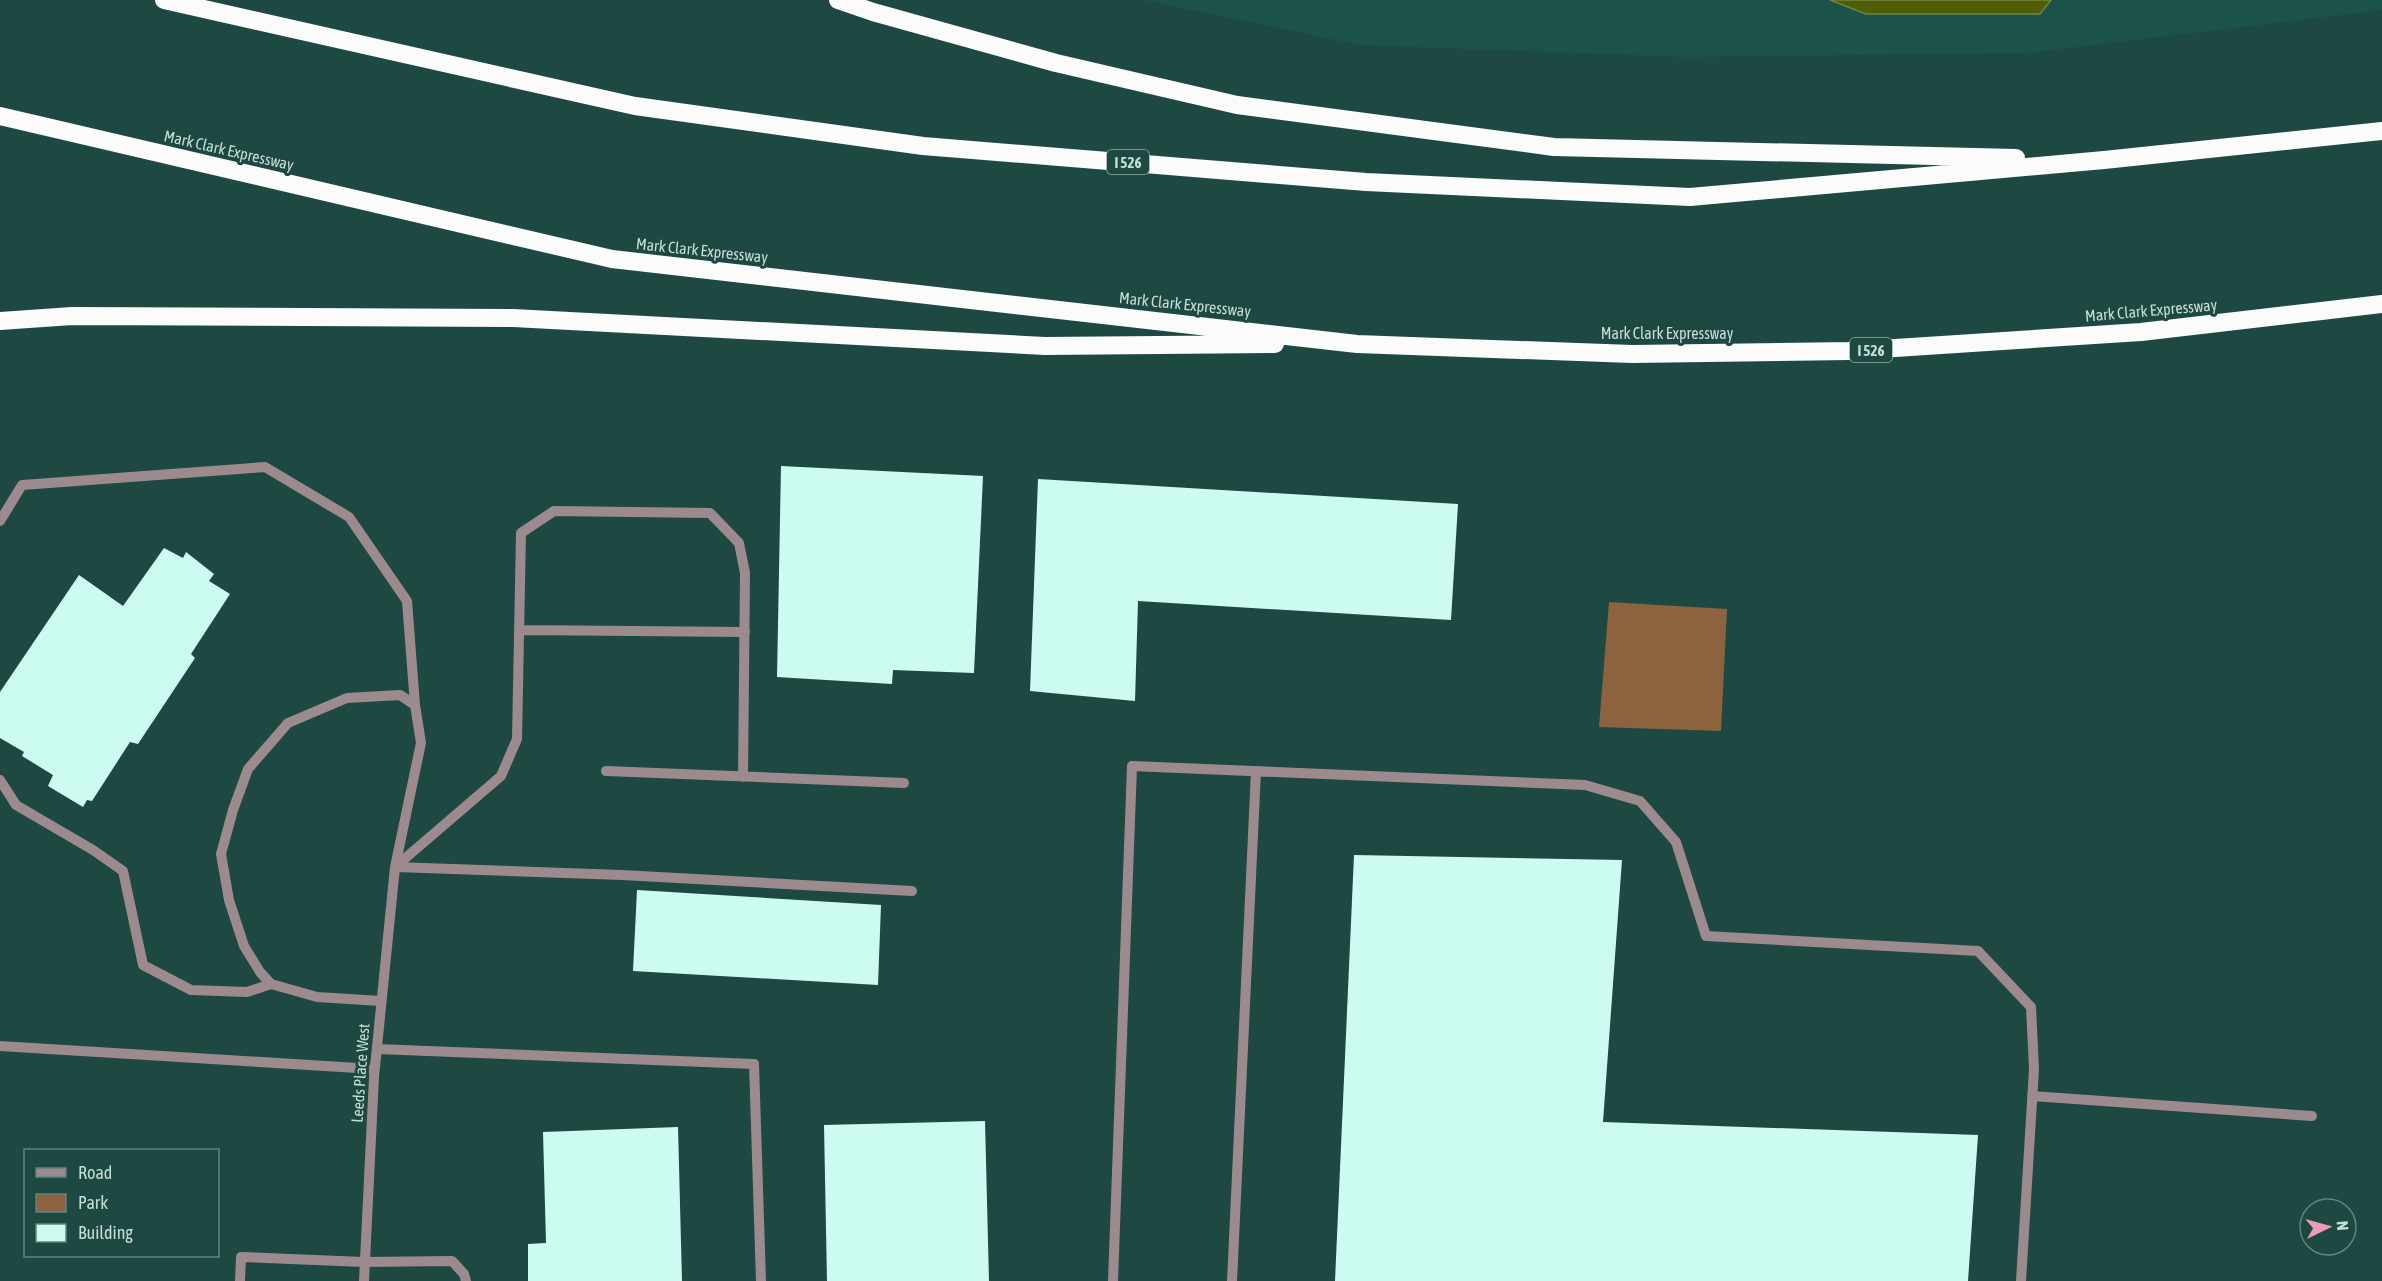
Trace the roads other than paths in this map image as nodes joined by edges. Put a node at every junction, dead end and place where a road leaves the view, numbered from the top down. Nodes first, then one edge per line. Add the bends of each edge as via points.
1 (164, 0) edge
2 (838, 0) edge
3 (0, 116) edge
4 (2382, 131) edge
5 (2104, 160) junction
6 (2382, 304) edge
7 (0, 321) edge
8 (1357, 344) junction
9 (0, 521) edge
10 (519, 630) junction
11 (745, 632) junction
12 (415, 705) junction
13 (606, 771) dead end
14 (1256, 771) junction
15 (743, 777) junction
16 (0, 780) edge
17 (904, 783) dead end
18 (395, 867) junction
19 (912, 891) dead end
20 (271, 984) junction
21 (381, 1001) junction
22 (0, 1046) edge
23 (376, 1049) junction
24 (374, 1069) junction
25 (2032, 1096) junction
26 (2312, 1116) dead end
27 (364, 1262) junction
28 (240, 1281) edge
29 (363, 1281) edge
30 (466, 1281) edge
31 (760, 1281) edge
32 (1113, 1281) edge
33 (1232, 1281) edge
34 (2021, 1281) edge

1 - 5 highway, I 526 via 635,106 923,146 1366,182 1690,197
2 - 5 highway via 1056,63 1237,105 1554,147
3 - 8 highway, Mark Clark Expressway / I 526 via 612,259
4 - 5 highway, I 526
6 - 8 highway, Mark Clark Expressway / I 526 via 2141,332 1849,351 1632,354
7 - 8 highway via 72,316 513,318 1045,346
9 - 12 street, Leeds Place West via 22,485 265,467 349,517 407,601
10 - 11 street
10 - 11 street via 521,533 554,511 710,513 739,543 745,573
10 - 18 street via 517,739 501,776
11 - 15 street
12 - 18 street, Leeds Place West via 421,743
12 - 20 street via 400,695 347,698 288,723 248,769 221,854 229,900 244,946
13 - 15 street
14 - 25 street via 1585,785 1640,801 1676,842 1706,936 1978,951 2031,1007
14 - 32 street via 1132,766
14 - 33 street
15 - 17 street
16 - 20 street via 16,805 123,871 143,965 191,990 247,992
18 - 19 street
18 - 21 street, Leeds Place West
20 - 21 street via 317,997
21 - 23 street, Leeds Place West
22 - 24 street
23 - 24 street, Leeds Place West
23 - 31 street via 754,1064
24 - 27 street, Leeds Place West
25 - 26 street
25 - 34 street
27 - 28 street via 241,1257
27 - 29 street, Leeds Place West
27 - 30 street via 452,1261

